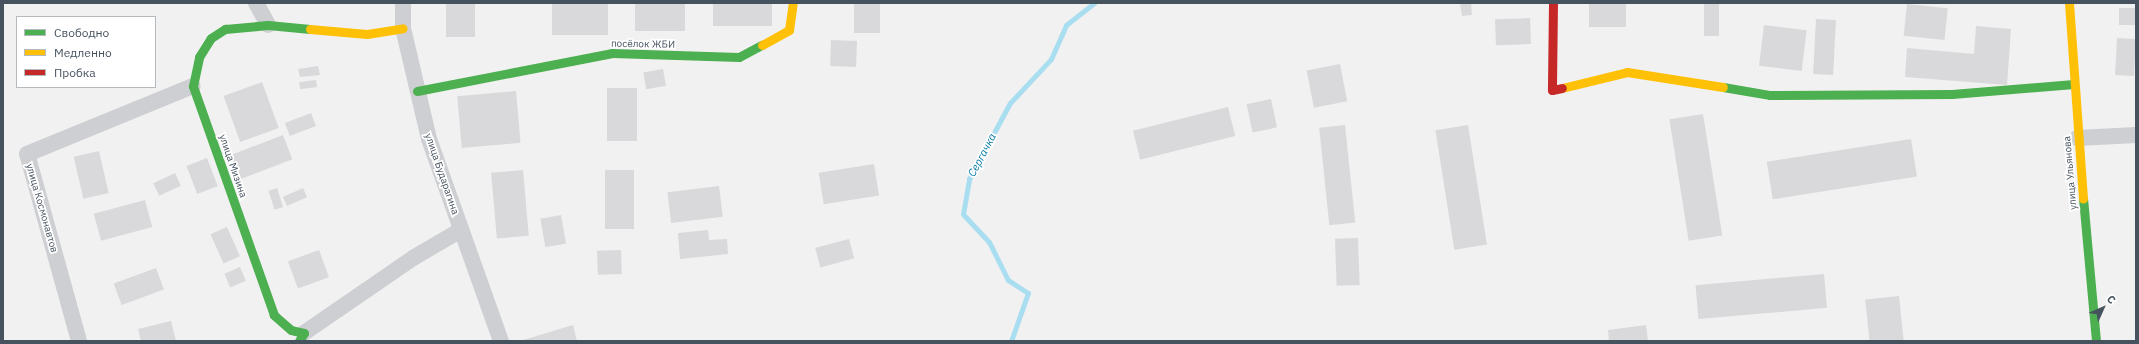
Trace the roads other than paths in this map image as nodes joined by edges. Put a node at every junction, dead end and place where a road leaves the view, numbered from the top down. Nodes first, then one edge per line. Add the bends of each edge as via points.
1 (256, 3) edge
2 (403, 3) edge
3 (793, 3) edge
4 (1553, 3) edge
5 (2070, 3) edge
6 (268, 25) junction
7 (403, 28) junction
8 (2074, 84) junction
9 (193, 86) junction
10 (417, 91) junction
11 (2136, 135) edge
12 (2077, 138) junction
13 (461, 230) junction
14 (302, 337) edge
15 (79, 341) edge
16 (500, 341) edge
17 (2096, 341) edge

1 - 6 street
2 - 7 street, улица Бударагина
3 - 10 street, посёлок ЖБИ via 789,30 739,57 612,53
4 - 8 street via 1552,90 1627,72 1770,95 1952,94
5 - 8 street, улица Ульянова
6 - 7 street via 367,34
6 - 9 street via 225,29 211,38 199,57
7 - 10 street, улица Бударагина
8 - 12 street, улица Ульянова
9 - 14 street, улица Мизина via 274,315
9 - 15 street, улица Космонавтов via 27,154
10 - 13 street, улица Бударагина via 429,139
11 - 12 street
12 - 17 street, улица Ульянова
13 - 14 street via 413,258
13 - 16 street, улица Бударагина

